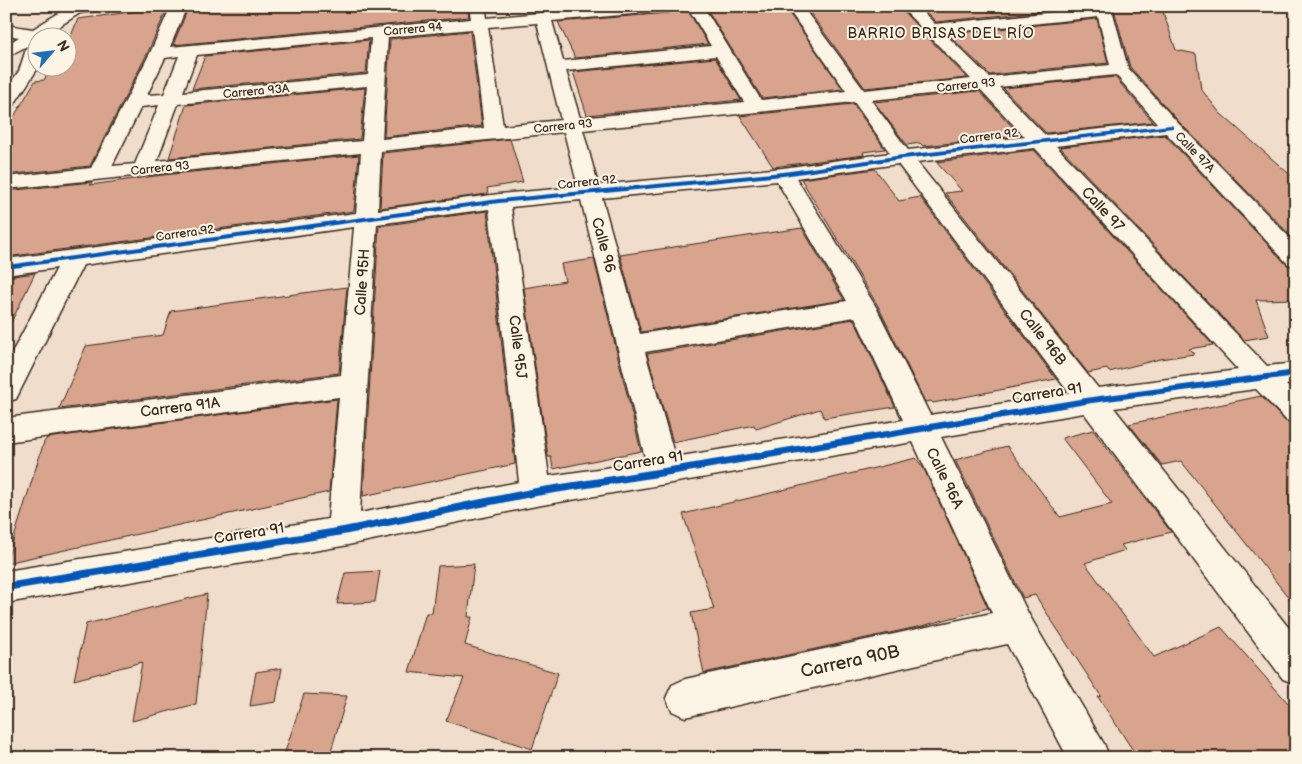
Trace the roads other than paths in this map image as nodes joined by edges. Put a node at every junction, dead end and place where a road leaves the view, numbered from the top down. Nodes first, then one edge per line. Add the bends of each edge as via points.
1 (110, 6) edge
2 (179, 6) edge
3 (668, 6) edge
4 (695, 6) edge
5 (794, 6) edge
6 (908, 6) edge
7 (78, 8) edge
8 (1104, 9) edge
9 (478, 15) edge
10 (543, 17) junction
11 (46, 28) edge
12 (930, 29) junction
13 (6, 30) edge
14 (28, 33) edge
15 (380, 33) junction
16 (28, 39) edge
17 (190, 50) junction
18 (722, 50) junction
19 (6, 52) edge
20 (159, 53) junction
21 (556, 67) junction
22 (28, 70) edge
23 (1120, 70) junction
24 (377, 80) junction
25 (985, 83) junction
26 (859, 96) junction
27 (171, 99) junction
28 (6, 102) edge
29 (134, 102) junction
30 (756, 106) junction
31 (572, 126) junction
32 (1171, 127) junction
33 (494, 134) junction
34 (1040, 142) junction
35 (372, 146) junction
36 (903, 157) junction
37 (143, 170) junction
38 (98, 174) junction
39 (783, 174) junction
40 (6, 184) edge
41 (590, 193) junction
42 (499, 201) junction
43 (367, 219) junction
44 (1296, 258) edge
45 (73, 260) junction
46 (6, 268) edge
47 (863, 307) junction
48 (630, 345) junction
49 (1296, 373) edge
50 (1261, 377) junction
51 (354, 384) junction
52 (6, 391) edge
53 (1092, 400) junction
54 (1296, 412) edge
55 (920, 428) junction
56 (6, 430) edge
57 (664, 472) junction
58 (536, 492) junction
59 (343, 531) junction
60 (6, 587) edge
61 (1016, 625) junction
62 (1296, 666) edge
63 (685, 698) dead end
64 (1090, 758) edge

1 - 7 street
2 - 20 street
3 - 10 street, Carrera 94
4 - 18 street
5 - 26 street, Calle 96B
6 - 12 street, Calle 97
7 - 11 street
8 - 12 street
8 - 23 street, Calle 97A
9 - 10 street, Carrera 94
9 - 15 street, Carrera 94
9 - 33 street
10 - 21 street, Calle 96
12 - 25 street, Calle 97
13 - 14 street
15 - 17 street, Carrera 94
15 - 24 street, Calle 95H
16 - 19 street
17 - 20 street, Carrera 94
17 - 27 street
18 - 21 street
18 - 30 street
20 - 29 street
21 - 31 street, Calle 96
22 - 28 street
23 - 25 street, Carrera 93
23 - 32 street, Calle 97A
24 - 27 street, Carrera 93A
24 - 35 street, Calle 95H
25 - 26 street, Carrera 93
25 - 34 street, Calle 97
26 - 30 street, Carrera 93
26 - 36 street, Calle 96B
27 - 29 street, Carrera 93A
27 - 37 street
29 - 38 street
30 - 31 street, Carrera 93
31 - 33 street, Carrera 93
31 - 41 street, Calle 96
32 - 34 street, Carrera 92
32 - 44 street, Calle 97A
33 - 35 street, Carrera 93
34 - 36 street, Carrera 92
34 - 50 street, Calle 97
35 - 37 street, Carrera 93
35 - 43 street, Calle 95H
36 - 39 street, Carrera 92
36 - 53 street, Calle 96B
37 - 38 street, Carrera 93
38 - 40 street, Carrera 93
39 - 41 street, Carrera 92
39 - 47 street, Calle 96A
41 - 42 street, Carrera 92
41 - 48 street, Calle 96
42 - 43 street, Carrera 92
42 - 58 street, Calle 95J
43 - 45 street, Carrera 92
43 - 51 street, Calle 95H
45 - 46 street, Carrera 92
45 - 52 street
47 - 48 street
47 - 55 street, Calle 96A
48 - 57 street, Calle 96
49 - 50 street, Carrera 91
50 - 53 street, Carrera 91
50 - 54 street, Calle 97
51 - 56 street, Carrera 91A
51 - 59 street, Calle 95H
53 - 55 street, Carrera 91
53 - 62 street, Calle 96B
55 - 57 street, Carrera 91
55 - 61 street, Calle 96A
57 - 58 street, Carrera 91
58 - 59 street, Carrera 91
59 - 60 street, Carrera 91
61 - 63 street, Carrera 90B
61 - 64 street, Calle 96A

